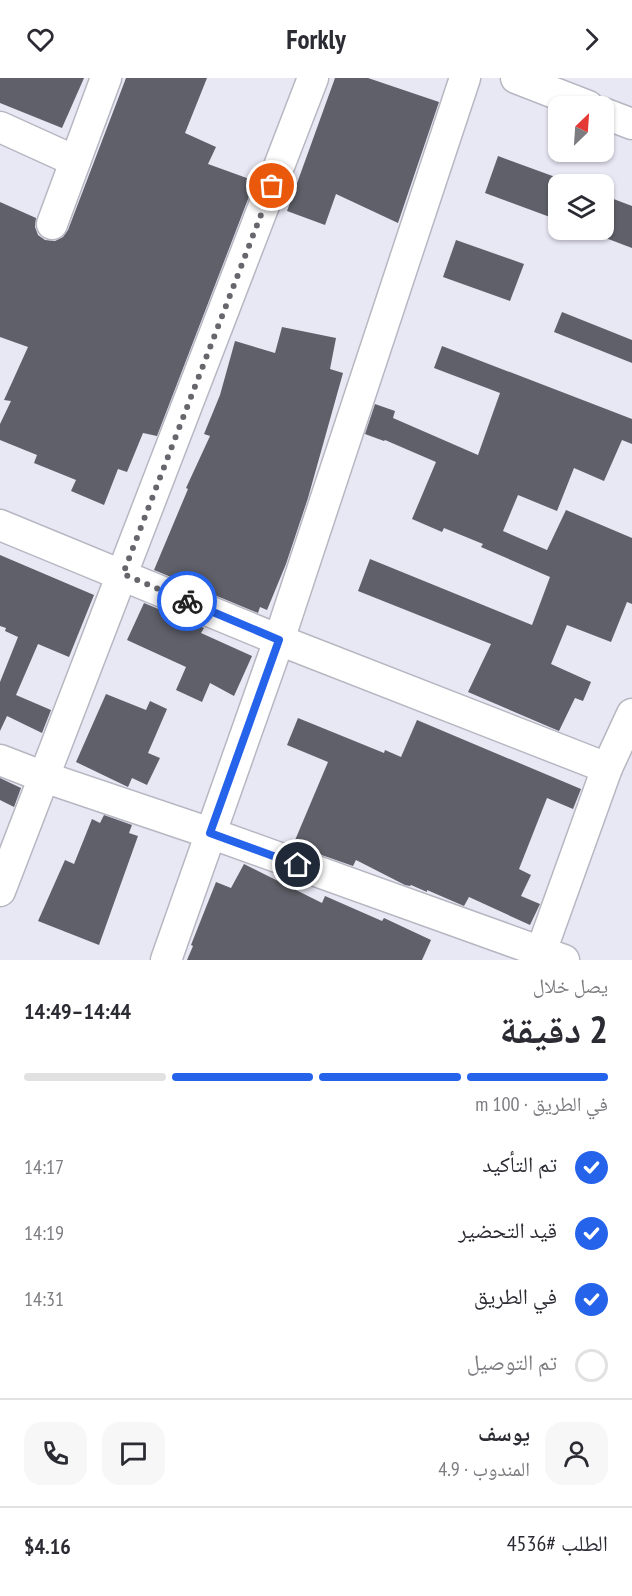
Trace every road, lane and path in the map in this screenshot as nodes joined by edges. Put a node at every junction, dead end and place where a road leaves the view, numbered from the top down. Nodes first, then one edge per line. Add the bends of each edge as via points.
1 (106, 78) edge
2 (313, 78) edge
3 (465, 78) edge
4 (516, 78) edge
5 (562, 96) edge
6 (614, 117) edge
7 (632, 124) edge
8 (0, 127) edge
9 (75, 161) junction
10 (52, 224) dead end
11 (0, 525) edge
12 (123, 574) junction
13 (279, 640) junction
14 (632, 714) edge
15 (0, 760) edge
16 (608, 768) junction
17 (44, 777) junction
18 (210, 833) junction
19 (0, 891) edge
20 (548, 957) edge
21 (166, 960) edge

1 - 9 street
2 - 12 street
3 - 13 street
4 - 5 street
6 - 7 street
8 - 9 street
9 - 10 street
11 - 12 street
12 - 13 street
12 - 17 street
13 - 16 street
13 - 18 street
14 - 16 street
15 - 17 street
16 - 20 street
17 - 18 street
17 - 19 street
18 - 20 street
18 - 21 street

